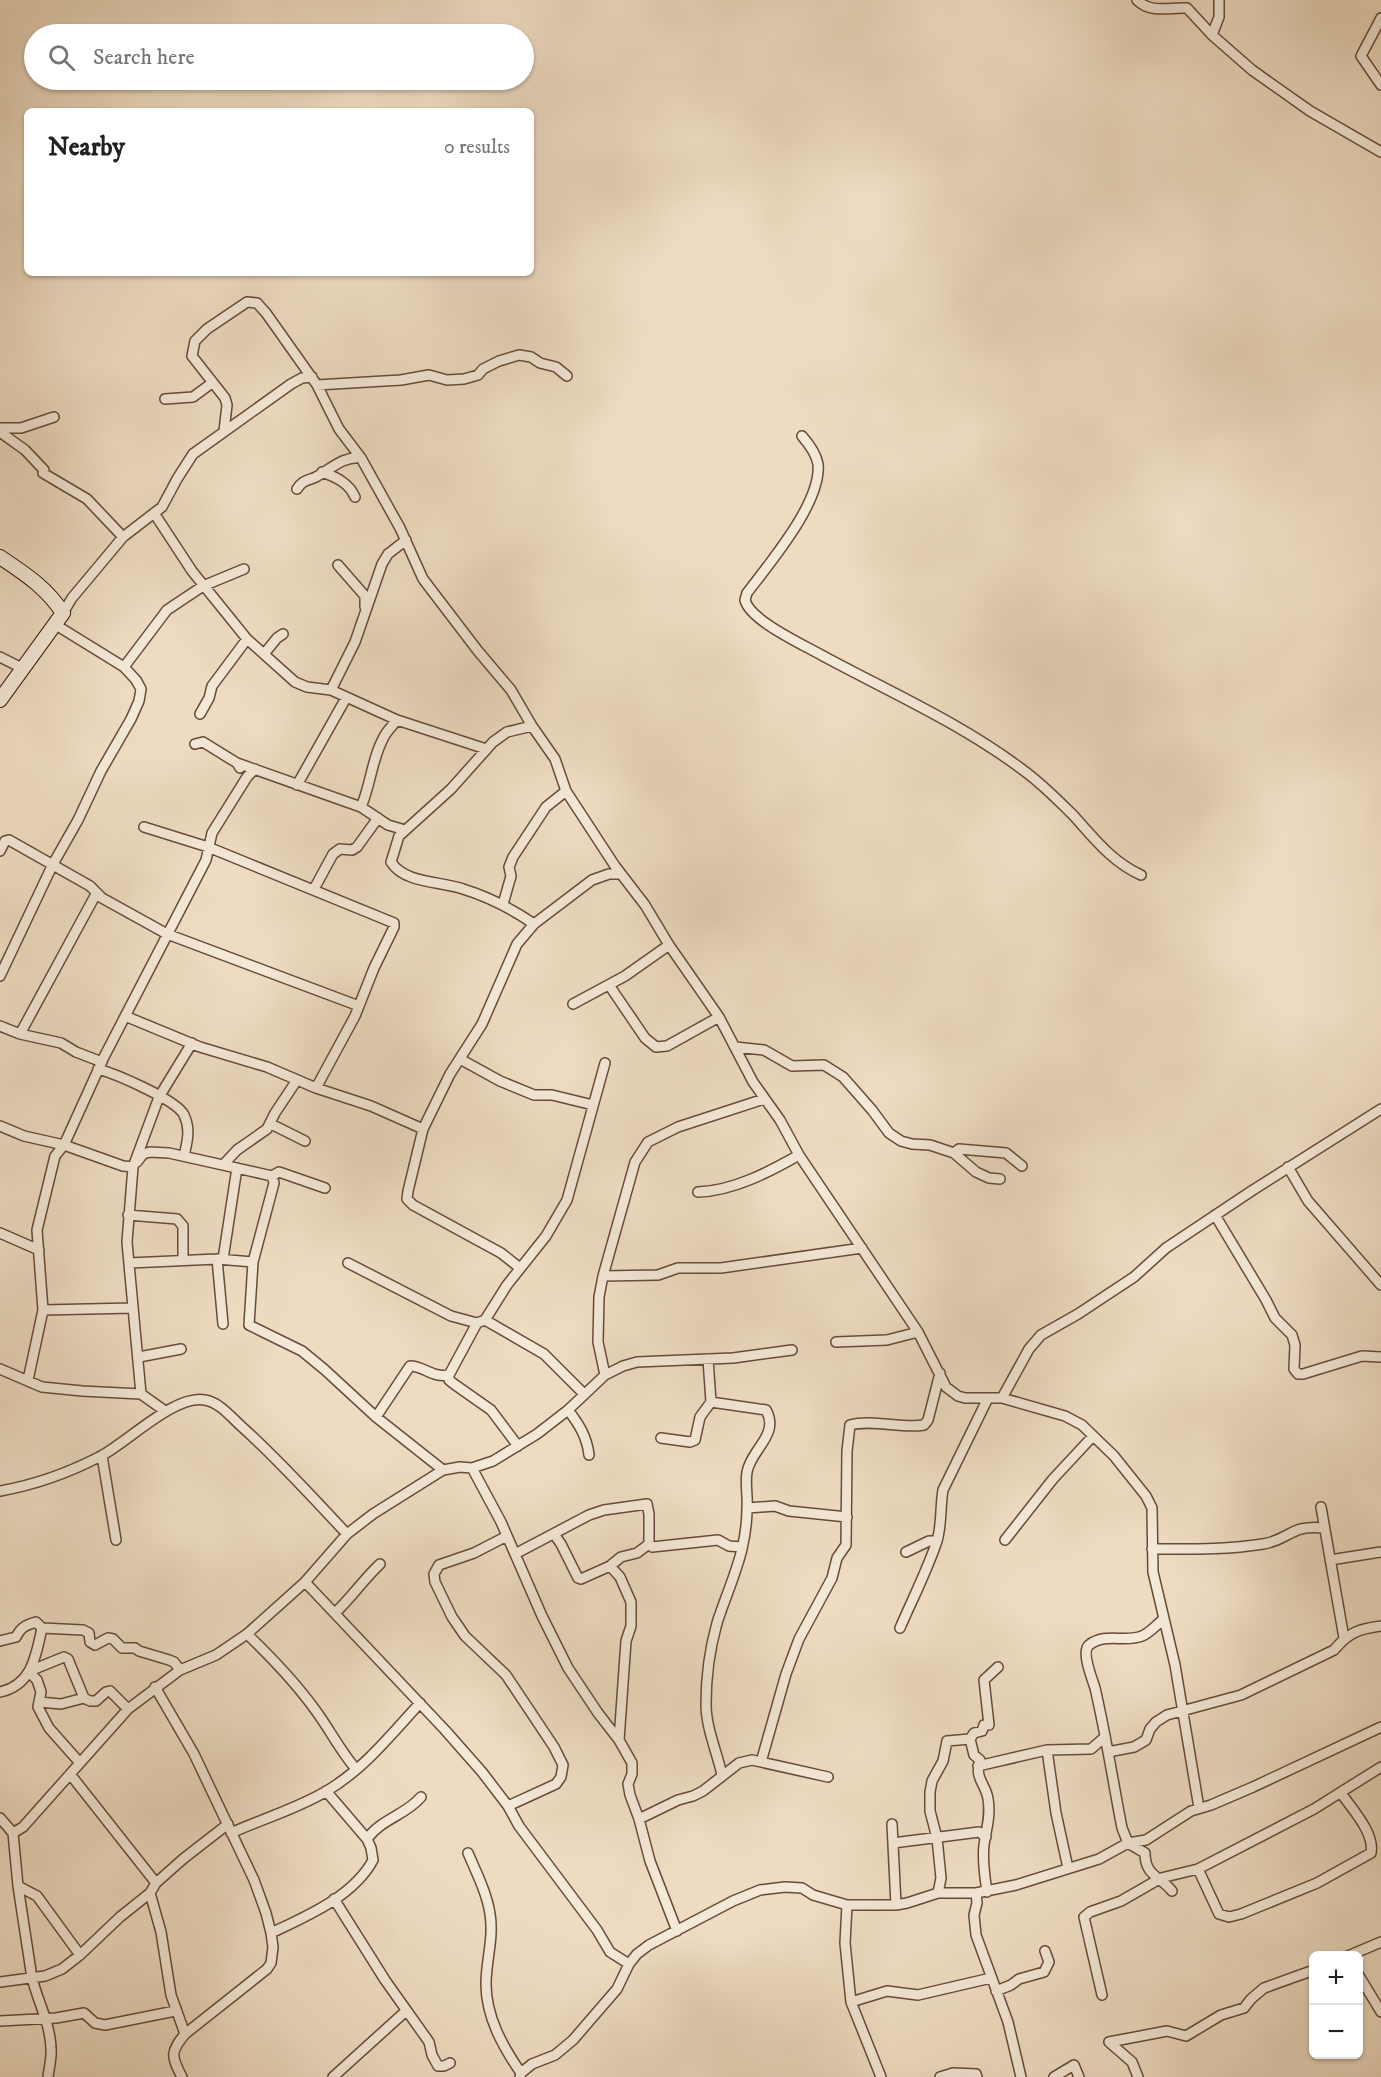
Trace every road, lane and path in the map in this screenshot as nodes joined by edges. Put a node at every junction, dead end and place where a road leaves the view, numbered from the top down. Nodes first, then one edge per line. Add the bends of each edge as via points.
1 (1137, 0) edge
2 (1219, 0) edge
3 (1381, 18) edge
4 (1212, 35) junction
5 (1381, 85) edge
6 (1381, 152) edge
7 (567, 376) dead end
8 (315, 381) junction
9 (212, 383) junction
10 (165, 399) dead end
11 (54, 417) dead end
12 (0, 430) edge
13 (224, 431) junction
14 (802, 436) dead end
15 (361, 458) junction
16 (322, 472) junction
17 (297, 489) dead end
18 (355, 497) dead end
19 (154, 513) junction
20 (123, 537) junction
21 (406, 540) junction
22 (0, 556) edge
23 (338, 566) dead end
24 (244, 569) dead end
25 (203, 586) junction
26 (52, 597) junction
27 (72, 598) junction
28 (365, 613) junction
29 (59, 619) junction
30 (283, 634) dead end
31 (247, 639) junction
32 (264, 654) junction
33 (0, 657) edge
34 (124, 667) junction
35 (24, 669) junction
36 (331, 690) junction
37 (346, 698) junction
38 (0, 700) edge
39 (200, 714) dead end
40 (397, 720) junction
41 (532, 726) junction
42 (195, 744) dead end
43 (486, 749) junction
44 (237, 763) junction
45 (255, 769) junction
46 (247, 777) junction
47 (297, 785) junction
48 (566, 791) junction
49 (361, 807) junction
50 (378, 818) junction
51 (144, 827) dead end
52 (405, 830) junction
53 (208, 848) junction
54 (0, 851) edge
55 (53, 864) junction
56 (621, 874) junction
57 (1141, 875) dead end
58 (314, 890) junction
59 (96, 894) junction
60 (503, 904) junction
61 (534, 924) junction
62 (167, 933) junction
63 (669, 945) junction
64 (0, 976) edge
65 (609, 985) junction
66 (573, 1004) dead end
67 (359, 1006) junction
68 (125, 1016) junction
69 (718, 1017) junction
70 (0, 1026) edge
71 (20, 1034) junction
72 (192, 1043) junction
73 (735, 1047) junction
74 (460, 1059) junction
75 (605, 1063) dead end
76 (100, 1066) junction
77 (297, 1080) junction
78 (316, 1088) junction
79 (159, 1097) junction
80 (764, 1099) junction
81 (593, 1105) junction
82 (1381, 1109) edge
83 (272, 1124) junction
84 (423, 1129) junction
85 (1, 1130) edge
86 (305, 1141) dead end
87 (64, 1145) junction
88 (954, 1153) junction
89 (800, 1155) junction
90 (184, 1156) junction
91 (223, 1165) junction
92 (1022, 1166) dead end
93 (133, 1167) junction
94 (1288, 1167) junction
95 (237, 1168) junction
96 (272, 1176) junction
97 (1000, 1179) dead end
98 (325, 1188) dead end
99 (698, 1192) dead end
100 (129, 1215) junction
101 (1215, 1215) junction
102 (0, 1233) edge
103 (862, 1248) junction
104 (39, 1250) junction
105 (220, 1259) junction
106 (183, 1260) junction
107 (253, 1262) junction
108 (129, 1263) junction
109 (348, 1263) dead end
110 (520, 1268) junction
111 (603, 1276) junction
112 (1381, 1286) edge
113 (133, 1308) junction
114 (43, 1310) junction
115 (481, 1322) junction
116 (223, 1324) dead end
117 (918, 1332) junction
118 (836, 1342) dead end
119 (181, 1350) dead end
120 (792, 1350) dead end
121 (139, 1357) junction
122 (1381, 1357) edge
123 (708, 1359) junction
124 (0, 1369) edge
125 (940, 1373) junction
126 (449, 1375) junction
127 (605, 1375) junction
128 (28, 1380) junction
129 (141, 1394) junction
130 (584, 1394) junction
131 (988, 1398) junction
132 (1002, 1398) junction
133 (711, 1402) junction
134 (568, 1410) junction
135 (165, 1412) junction
136 (376, 1417) junction
137 (1093, 1436) junction
138 (661, 1437) dead end
139 (518, 1446) junction
140 (589, 1455) dead end
141 (102, 1456) junction
142 (472, 1468) junction
143 (443, 1470) junction
144 (0, 1491) edge
145 (1320, 1507) dead end
146 (747, 1508) junction
147 (847, 1516) junction
148 (1324, 1527) junction
149 (347, 1534) junction
150 (554, 1534) junction
151 (507, 1536) junction
152 (116, 1540) dead end
153 (1005, 1540) dead end
154 (937, 1541) junction
155 (649, 1544) junction
156 (742, 1547) junction
157 (1152, 1549) junction
158 (906, 1552) dead end
159 (1381, 1552) edge
160 (515, 1554) junction
161 (1330, 1560) junction
162 (380, 1564) dead end
163 (610, 1566) junction
164 (305, 1582) junction
165 (335, 1613) junction
166 (1164, 1619) junction
167 (1381, 1626) edge
168 (42, 1628) junction
169 (900, 1628) dead end
170 (247, 1634) junction
171 (1344, 1638) junction
172 (0, 1641) edge
173 (998, 1667) dead end
174 (180, 1670) junction
175 (30, 1671) junction
176 (155, 1687) junction
177 (0, 1692) edge
178 (84, 1698) junction
179 (39, 1702) junction
180 (420, 1703) junction
181 (128, 1709) junction
182 (1184, 1711) junction
183 (1381, 1727) edge
184 (1104, 1737) junction
185 (970, 1739) junction
186 (619, 1740) junction
187 (1047, 1750) junction
188 (1108, 1752) junction
189 (761, 1762) junction
190 (80, 1763) junction
191 (978, 1766) junction
192 (1381, 1767) edge
193 (356, 1770) junction
194 (70, 1774) junction
195 (722, 1775) junction
196 (828, 1777) dead end
197 (326, 1791) junction
198 (1341, 1793) junction
199 (421, 1797) dead end
200 (508, 1806) junction
201 (1199, 1808) junction
202 (0, 1818) edge
203 (639, 1819) junction
204 (892, 1824) dead end
205 (229, 1829) junction
206 (13, 1833) junction
207 (986, 1836) junction
208 (937, 1838) junction
209 (367, 1839) junction
210 (892, 1843) junction
211 (1128, 1843) junction
212 (468, 1853) dead end
213 (1068, 1868) junction
214 (1198, 1869) junction
215 (1161, 1878) junction
216 (156, 1883) junction
217 (18, 1886) junction
218 (1172, 1891) dead end
219 (987, 1892) junction
220 (150, 1893) junction
221 (938, 1893) junction
222 (976, 1893) junction
223 (334, 1899) junction
224 (847, 1905) junction
225 (896, 1905) junction
226 (677, 1931) junction
227 (272, 1934) junction
228 (1381, 1942) edge
229 (1045, 1951) dead end
230 (1358, 1951) edge
231 (80, 1955) junction
232 (629, 1964) junction
233 (1309, 1972) edge
234 (32, 1978) junction
235 (991, 1978) junction
236 (1363, 1981) edge
237 (0, 1982) edge
238 (996, 1991) junction
239 (1102, 1995) dead end
240 (851, 2002) junction
241 (175, 2011) junction
242 (406, 2011) junction
243 (1381, 2012) edge
244 (46, 2017) junction
245 (0, 2021) edge
246 (185, 2034) junction
247 (450, 2063) dead end
248 (520, 2075) edge
249 (180, 2076) edge
250 (48, 2077) edge
251 (333, 2077) edge
252 (881, 2077) edge
253 (940, 2077) edge
254 (977, 2077) edge
255 (1021, 2077) edge
256 (1054, 2077) edge
257 (1079, 2077) edge
258 (1138, 2077) edge

1 - 4 street via 1154,10 1187,8
2 - 4 street via 1219,17
3 - 5 street via 1361,56
4 - 6 street via 1252,70 1310,111
7 - 8 street via 556,367 519,355 464,379 429,375 401,380
8 - 9 street via 266,313 257,303 247,302 195,341 192,356
8 - 13 street via 302,378 291,384
8 - 15 street via 339,429
9 - 10 street via 193,398
9 - 13 street via 225,398
11 - 12 street
12 - 20 street via 38,462 43,474 87,499
13 - 19 street via 193,454 162,507
14 - 57 street via 813,449 818,464 813,494 799,522 747,593 745,600 751,612 771,627 933,712 1020,768 1046,788 1112,857
15 - 16 street via 349,459
15 - 21 street
16 - 17 street
16 - 18 street via 338,478
19 - 20 street
19 - 25 street
20 - 27 street
21 - 28 street via 382,564
21 - 41 street via 423,579 511,690
22 - 26 street
23 - 28 street via 365,596
24 - 25 street
25 - 31 street
25 - 34 street via 167,610
26 - 27 street via 64,601
26 - 29 street
27 - 29 street
28 - 36 street
29 - 34 street
29 - 35 street
30 - 32 street
31 - 32 street
31 - 39 street via 212,686
32 - 36 street via 295,682
33 - 35 street
34 - 55 street via 141,689 139,701
35 - 38 street
36 - 37 street
37 - 40 street
37 - 47 street
40 - 43 street
40 - 49 street via 376,756
41 - 43 street via 507,732
41 - 48 street via 555,759
42 - 44 street via 203,742
43 - 52 street via 451,789
44 - 45 street
44 - 46 street
45 - 46 street
45 - 47 street
46 - 53 street via 212,833
47 - 49 street
48 - 56 street
48 - 60 street via 546,807 513,857
49 - 50 street
50 - 52 street
50 - 58 street via 357,847 333,854
51 - 53 street
52 - 60 street via 392,855 394,867 425,881 464,889
53 - 58 street
53 - 62 street via 206,860
54 - 55 street via 9,840
55 - 59 street via 90,886
55 - 64 street
56 - 61 street via 592,880
56 - 63 street
58 - 67 street via 394,923
59 - 62 street
59 - 71 street
60 - 61 street
61 - 74 street via 506,964 482,1024
62 - 67 street
62 - 68 street
63 - 65 street
63 - 69 street
65 - 66 street
65 - 69 street via 645,1038 656,1047 667,1046
67 - 78 street
68 - 72 street
68 - 76 street
69 - 73 street
70 - 71 street
71 - 76 street via 62,1043
72 - 77 street
72 - 79 street
73 - 80 street
73 - 88 street via 764,1050 792,1066 824,1065 843,1077 889,1133 901,1141
74 - 81 street via 534,1095 552,1095
74 - 84 street
75 - 81 street
76 - 79 street
76 - 87 street
77 - 78 street
77 - 83 street
78 - 84 street
79 - 90 street via 184,1114 189,1132
79 - 93 street
80 - 89 street
80 - 111 street via 678,1126 648,1142 635,1162
81 - 110 street via 567,1200 546,1236
82 - 94 street
83 - 86 street
83 - 91 street
84 - 110 street via 407,1199 501,1252
85 - 87 street
87 - 93 street via 123,1167
87 - 104 street via 55,1156 46,1191 37,1230
88 - 92 street via 959,1149 1006,1153
88 - 97 street via 976,1172
89 - 99 street via 729,1187
89 - 103 street
90 - 91 street
90 - 93 street via 150,1152 143,1154
91 - 95 street
93 - 100 street
94 - 101 street
94 - 112 street via 1308,1201
95 - 96 street
95 - 105 street
96 - 98 street via 279,1172
96 - 107 street via 274,1183
100 - 106 street via 181,1221
100 - 108 street
101 - 122 street via 1275,1318 1292,1335 1294,1369 1298,1374 1362,1356
101 - 132 street via 1166,1248 1134,1277 1041,1335
102 - 104 street
103 - 111 street via 721,1268 678,1269 658,1275
103 - 117 street
104 - 114 street
105 - 106 street
105 - 107 street
105 - 116 street
106 - 108 street
107 - 136 street via 249,1325 302,1351
108 - 113 street
109 - 115 street via 451,1316
110 - 115 street
111 - 127 street via 598,1342
113 - 114 street
113 - 121 street
114 - 128 street
115 - 126 street
115 - 130 street via 544,1354
117 - 118 street via 887,1340
117 - 125 street
119 - 121 street
120 - 123 street
121 - 129 street
123 - 127 street via 637,1362
123 - 133 street
124 - 128 street
125 - 131 street via 946,1387 958,1396
125 - 147 street via 924,1425 850,1425
126 - 136 street via 439,1376 410,1366
126 - 139 street via 449,1380 491,1410
127 - 130 street
128 - 129 street via 42,1387
129 - 135 street
130 - 134 street
131 - 132 street
131 - 154 street via 943,1490
132 - 137 street via 1065,1416
133 - 138 street via 700,1417 695,1440
133 - 146 street via 766,1410 769,1417 769,1433 753,1454 747,1470
134 - 139 street
134 - 140 street via 580,1425
135 - 141 street
135 - 149 street via 195,1399 220,1407 276,1458
136 - 143 street
137 - 153 street
137 - 157 street via 1146,1496 1152,1508
139 - 142 street
141 - 144 street via 61,1475
141 - 152 street
142 - 143 street
142 - 151 street
143 - 149 street
145 - 148 street
146 - 147 street via 775,1506 789,1511
146 - 156 street
147 - 189 street via 846,1545 799,1639
148 - 157 street via 1309,1526 1267,1543 1235,1549
148 - 161 street
149 - 164 street
150 - 155 street via 604,1510 647,1504
150 - 160 street
150 - 163 street via 578,1578
151 - 160 street
151 - 200 street via 440,1565 434,1574 452,1617 465,1636 506,1675 563,1765 556,1784
154 - 158 street
154 - 169 street
155 - 156 street via 718,1540
155 - 163 street
156 - 195 street via 710,1656 706,1706
157 - 166 street
159 - 161 street
160 - 186 street via 568,1668
161 - 171 street
162 - 165 street
163 - 186 street via 620,1577 632,1612
164 - 165 street
164 - 170 street
165 - 180 street
166 - 182 street
166 - 184 street via 1144,1635 1126,1640 1106,1637 1086,1649
167 - 171 street via 1359,1629
168 - 172 street via 36,1622 25,1625 16,1637
168 - 174 street via 83,1630 95,1644 113,1639 122,1648 135,1648 174,1662
168 - 175 street
170 - 174 street
170 - 193 street via 285,1671
171 - 182 street via 1334,1650 1240,1695
173 - 185 street via 984,1680 989,1725
174 - 176 street
175 - 177 street via 13,1689
175 - 178 street via 64,1657 68,1659
175 - 179 street via 41,1692
176 - 181 street
176 - 205 street via 194,1754
178 - 179 street via 61,1704
178 - 181 street via 96,1701 110,1691
179 - 190 street via 49,1728
180 - 193 street
180 - 200 street
181 - 190 street
182 - 188 street via 1156,1722 1146,1740 1134,1747
182 - 201 street
183 - 201 street
184 - 187 street via 1091,1749
184 - 188 street
185 - 191 street via 974,1755 980,1760
185 - 208 street via 947,1741 943,1761 932,1781 930,1811
186 - 203 street via 632,1763 628,1784
187 - 191 street
187 - 213 street
188 - 211 street
189 - 195 street via 740,1763
189 - 196 street
190 - 194 street
191 - 207 street via 989,1801
192 - 198 street
193 - 197 street
194 - 206 street via 23,1827
194 - 216 street
195 - 203 street via 703,1791
197 - 205 street
197 - 209 street
198 - 214 street
198 - 214 street via 1369,1835 1371,1853 1317,1884 1228,1917 1219,1914
199 - 209 street via 414,1806 382,1823
200 - 232 street via 610,1952
201 - 211 street via 1146,1840
202 - 206 street
203 - 226 street via 650,1862
204 - 210 street
205 - 216 street
205 - 227 street via 254,1880
206 - 217 street
207 - 208 street via 979,1832
207 - 219 street
208 - 210 street
208 - 221 street via 941,1878
209 - 223 street via 373,1860 360,1878
210 - 225 street
211 - 213 street via 1100,1859
211 - 215 street via 1145,1853 1145,1865 1152,1875
212 - 248 street via 490,1913 487,2003
213 - 219 street
214 - 215 street
215 - 218 street
215 - 239 street via 1084,1917
216 - 220 street
217 - 231 street via 37,1896
217 - 234 street
219 - 222 street
220 - 231 street
220 - 241 street
221 - 222 street
221 - 225 street
222 - 235 street via 976,1935
223 - 227 street
223 - 242 street
224 - 225 street
224 - 226 street via 802,1888 760,1890
224 - 240 street via 845,1943
226 - 232 street via 649,1945
227 - 246 street via 271,1963 267,1969
228 - 230 street
229 - 238 street via 1049,1962 1044,1972
231 - 234 street via 62,1969
232 - 248 street via 617,1989 573,2040
233 - 258 street via 1264,1988 1244,2008 1221,2015 1186,2036 1152,2032 1109,2042 1132,2062
234 - 237 street
234 - 244 street
235 - 238 street
235 - 240 street via 918,1995 887,1991
236 - 243 street
238 - 255 street
240 - 252 street
241 - 244 street via 105,2025 95,2023 84,2013
241 - 246 street
242 - 247 street via 429,2042 438,2066
242 - 251 street
244 - 245 street
244 - 250 street via 51,2050
246 - 249 street via 175,2046 173,2058
253 - 254 street via 953,2073
256 - 257 street via 1074,2065

